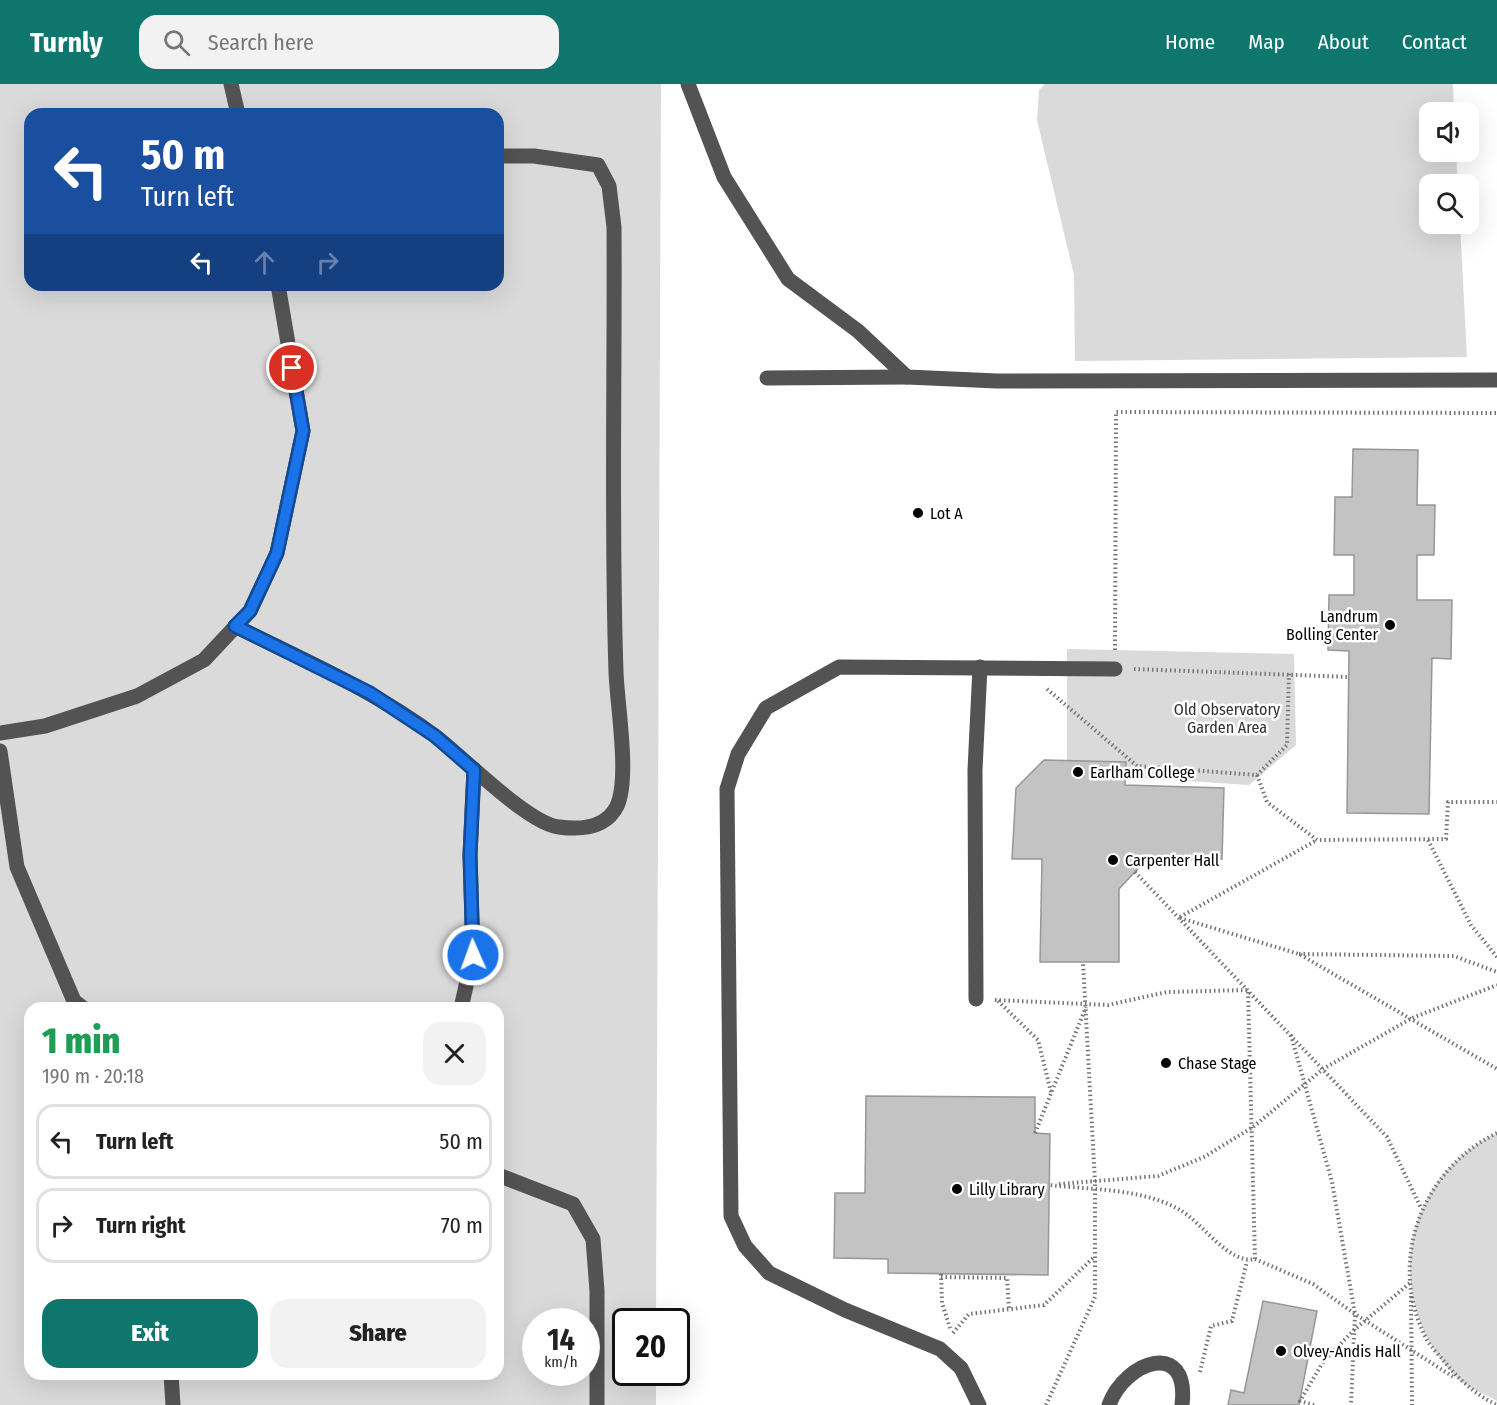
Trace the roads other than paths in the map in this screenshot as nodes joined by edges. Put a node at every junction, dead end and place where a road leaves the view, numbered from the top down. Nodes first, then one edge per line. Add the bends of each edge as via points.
1 (231, 84) edge
2 (688, 84) edge
3 (237, 108) edge
4 (504, 156) edge
5 (279, 291) edge
6 (907, 377) junction
7 (767, 378) dead end
8 (1497, 380) edge
9 (235, 626) junction
10 (981, 667) junction
11 (1115, 669) road end
12 (0, 733) edge
13 (0, 751) edge
14 (474, 770) junction
15 (976, 999) road end
16 (75, 1002) edge
17 (462, 1002) edge
18 (504, 1177) edge
19 (171, 1380) edge
20 (173, 1405) edge
21 (597, 1405) edge
22 (980, 1405) edge
23 (1109, 1405) edge
24 (1182, 1405) edge

1 - 3 street
2 - 6 street via 724,177 788,279 858,331
4 - 14 street via 598,165 609,186 614,227 616,672 622,771 618,804 606,821 591,827 556,827 517,805
5 - 9 street via 303,431 277,553 250,611
6 - 7 street
6 - 8 street via 997,381
9 - 12 street via 204,660 137,696 45,726
9 - 14 street via 370,693 435,736
10 - 11 street
10 - 15 street via 975,770
10 - 22 street via 839,667 766,708 738,754 727,789 731,1216 745,1246 769,1274 940,1348 961,1368
13 - 16 street via 17,867
14 - 17 street via 470,855 473,955
18 - 21 street via 573,1204 593,1239
19 - 20 street
23 - 24 street via 1124,1379 1138,1368 1155,1364 1171,1365 1181,1373

